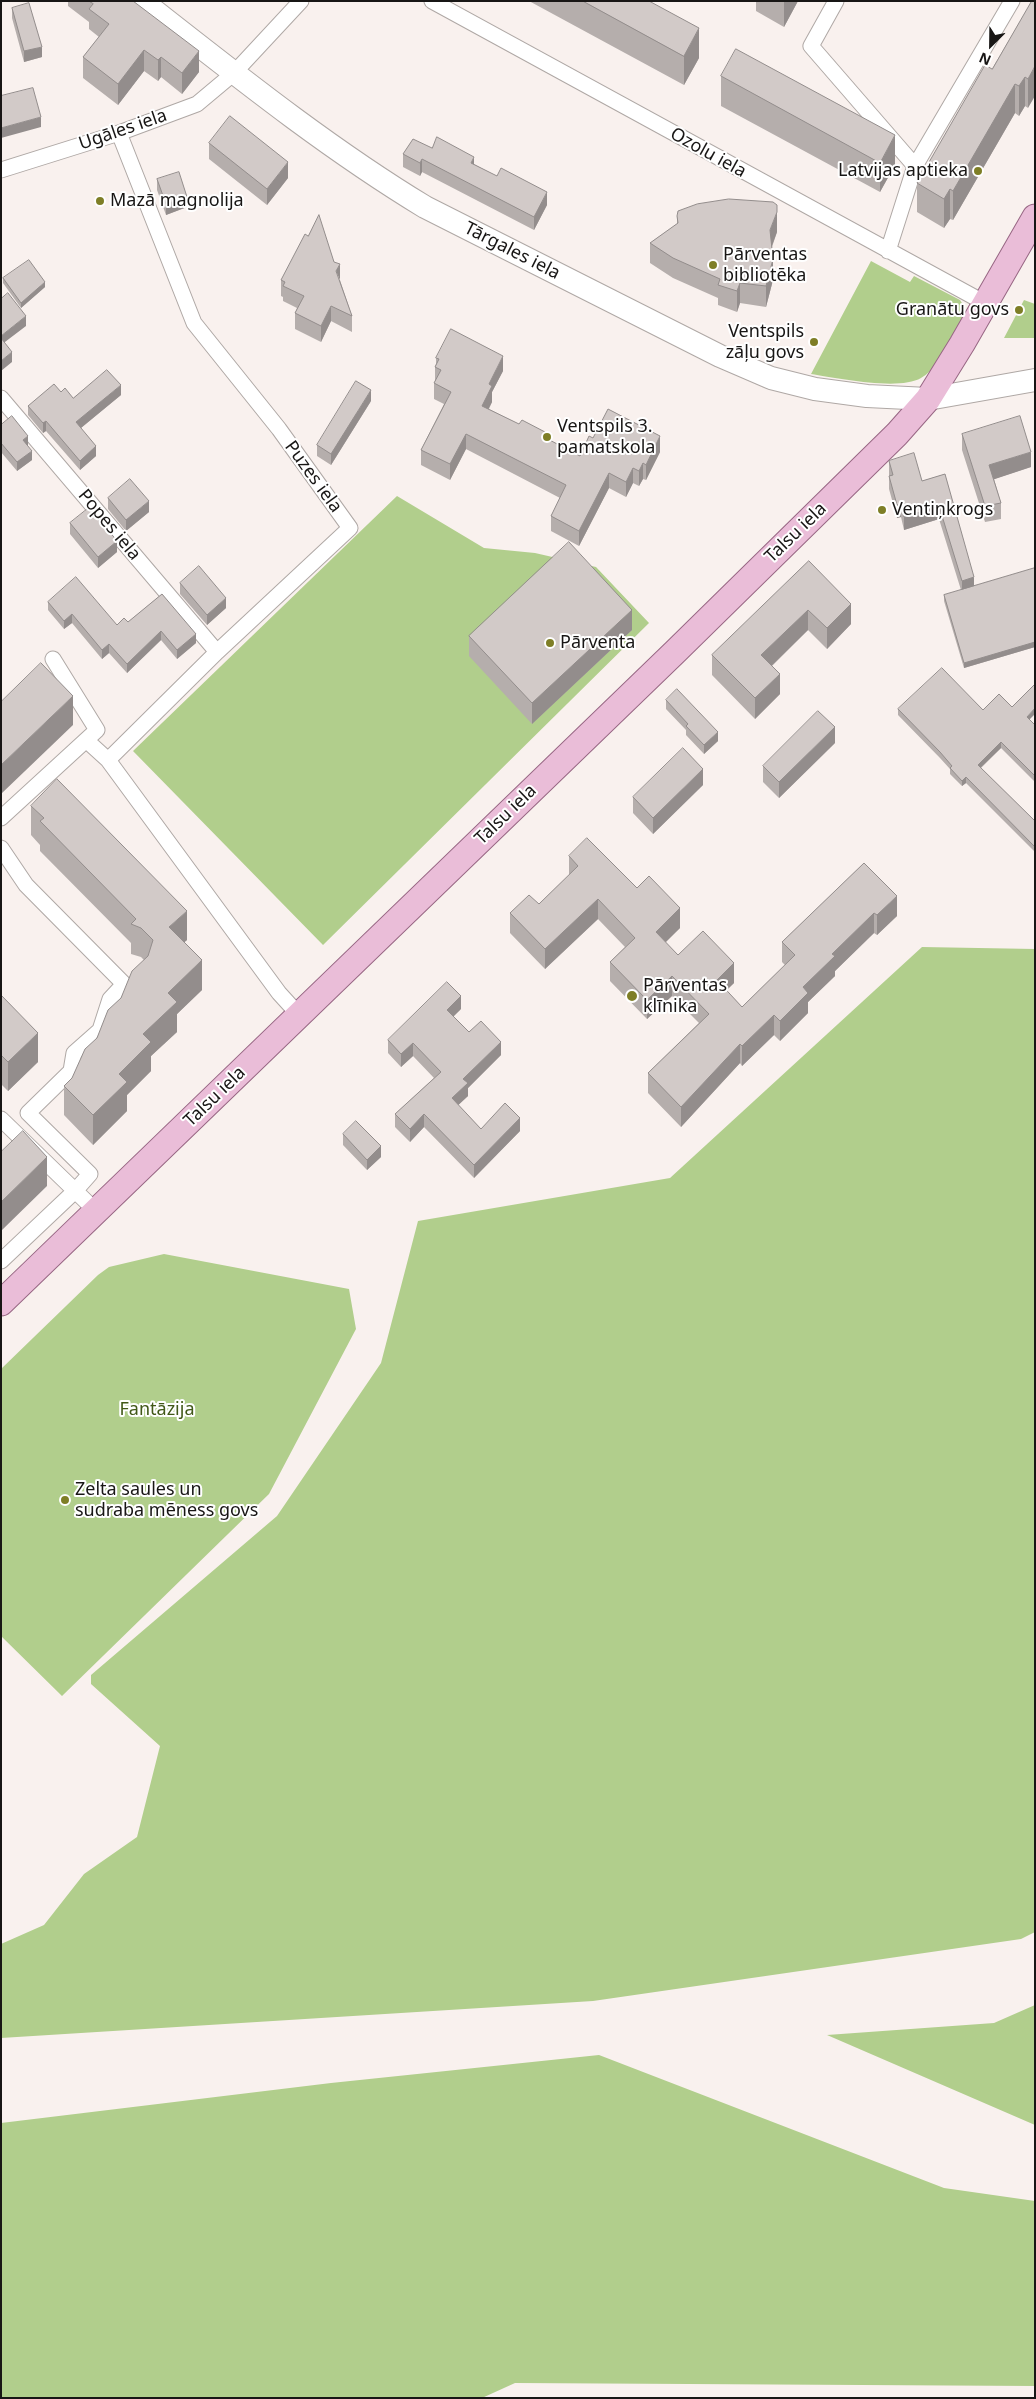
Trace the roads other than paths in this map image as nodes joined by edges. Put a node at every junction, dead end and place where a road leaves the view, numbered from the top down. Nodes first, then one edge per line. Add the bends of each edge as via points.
1 (142, 1) edge
2 (301, 1) edge
3 (432, 1) edge
4 (836, 1) edge
5 (1012, 1) edge
6 (234, 73) junction
7 (119, 133) junction
8 (915, 166) junction
9 (1, 170) edge
10 (1035, 217) edge
11 (888, 251) junction
12 (985, 303) junction
13 (1035, 380) edge
14 (1, 398) edge
15 (928, 399) junction
16 (217, 652) junction
17 (53, 659) dead end
18 (86, 740) junction
19 (108, 760) junction
20 (1, 818) edge
21 (1, 848) edge
22 (299, 1015) junction
23 (28, 1113) junction
24 (4, 1122) edge
25 (75, 1191) junction
26 (96, 1211) junction
27 (1, 1261) edge
28 (1, 1303) edge

1 - 6 street, Tārgales iela
2 - 6 street, Ugāles iela
3 - 11 street, Ozolu iela
4 - 8 street via 811,46
5 - 8 street
6 - 7 street, Ugāles iela via 197,104
6 - 15 street, Tārgales iela via 384,182 425,207 720,356 771,378 815,389
7 - 9 street, Ugāles iela
7 - 16 street, Puzes iela via 194,323 279,429 350,528
8 - 11 street
10 - 12 main road, Talsu iela
11 - 12 street, Ozolu iela
12 - 15 main road, Talsu iela
13 - 15 street
14 - 16 street, Popes iela
15 - 22 main road, Talsu iela via 873,458 675,652
16 - 19 street, Puzes iela
17 - 18 street via 97,730
18 - 19 street
18 - 20 street
19 - 22 street via 279,993
21 - 23 street via 26,885 124,984 110,999 100,1030 74,1054 71,1071
22 - 26 main road, Talsu iela
23 - 24 street
23 - 25 street via 90,1174
24 - 25 street
25 - 26 street
25 - 27 street
26 - 28 main road, Talsu iela

